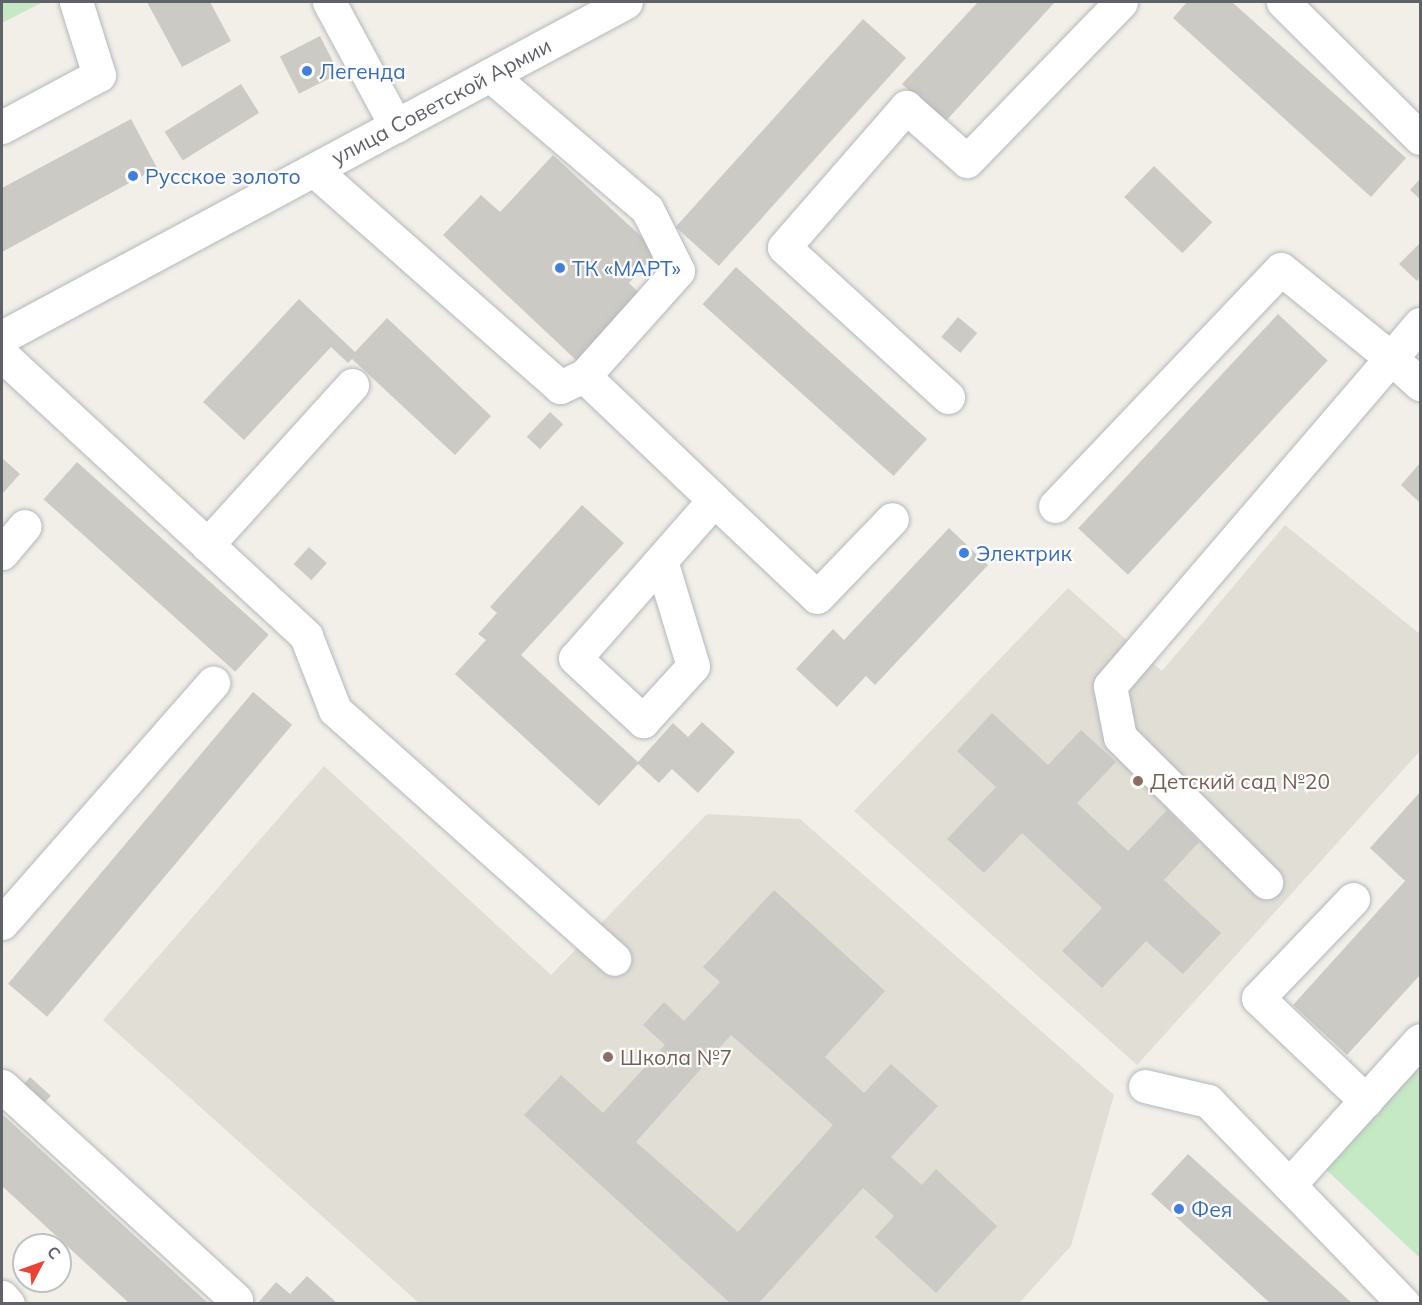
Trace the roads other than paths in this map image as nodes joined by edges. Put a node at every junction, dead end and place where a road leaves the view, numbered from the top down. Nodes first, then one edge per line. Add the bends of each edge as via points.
1 (76, 2) edge
2 (329, 2) edge
3 (626, 2) edge
4 (1121, 2) edge
5 (1283, 2) edge
6 (490, 75) junction
7 (396, 126) junction
8 (2, 127) edge
9 (1420, 138) edge
10 (314, 170) junction
11 (1420, 324) edge
12 (2, 337) edge
13 (2, 355) edge
14 (1391, 358) junction
15 (584, 376) junction
16 (1420, 384) edge
17 (352, 386) dead end
18 (948, 397) dead end
19 (714, 500) junction
20 (1055, 506) dead end
21 (892, 519) dead end
22 (25, 526) dead end
23 (207, 545) junction
24 (2, 553) edge
25 (661, 561) dead end
26 (213, 683) dead end
27 (1266, 882) dead end
28 (1353, 899) dead end
29 (2, 923) edge
30 (614, 958) dead end
31 (1420, 1040) edge
32 (2, 1086) edge
33 (1145, 1086) dead end
34 (1366, 1101) junction
35 (1289, 1185) junction
36 (2, 1297) edge
37 (236, 1300) dead end
38 (8, 1304) edge
39 (1404, 1304) edge

1 - 8 street via 99,75
2 - 7 street
3 - 6 street, улица Советской Армии
4 - 18 street via 967,161 906,107 784,248
5 - 9 street
6 - 7 street, улица Советской Армии
6 - 15 street via 647,209 678,271
7 - 10 street, улица Советской Армии
10 - 12 street, улица Советской Армии
10 - 15 street via 560,387
11 - 14 street
13 - 23 street
14 - 16 street
14 - 20 street via 1281,268
14 - 27 street via 1110,686 1120,737
15 - 19 street
17 - 23 street
19 - 21 street via 817,597
19 - 25 street
22 - 24 street
23 - 30 street via 306,636 335,710
26 - 29 street
28 - 34 street via 1258,998
31 - 34 street
32 - 37 street
33 - 35 street via 1208,1101
34 - 35 street
35 - 39 street
36 - 38 street

